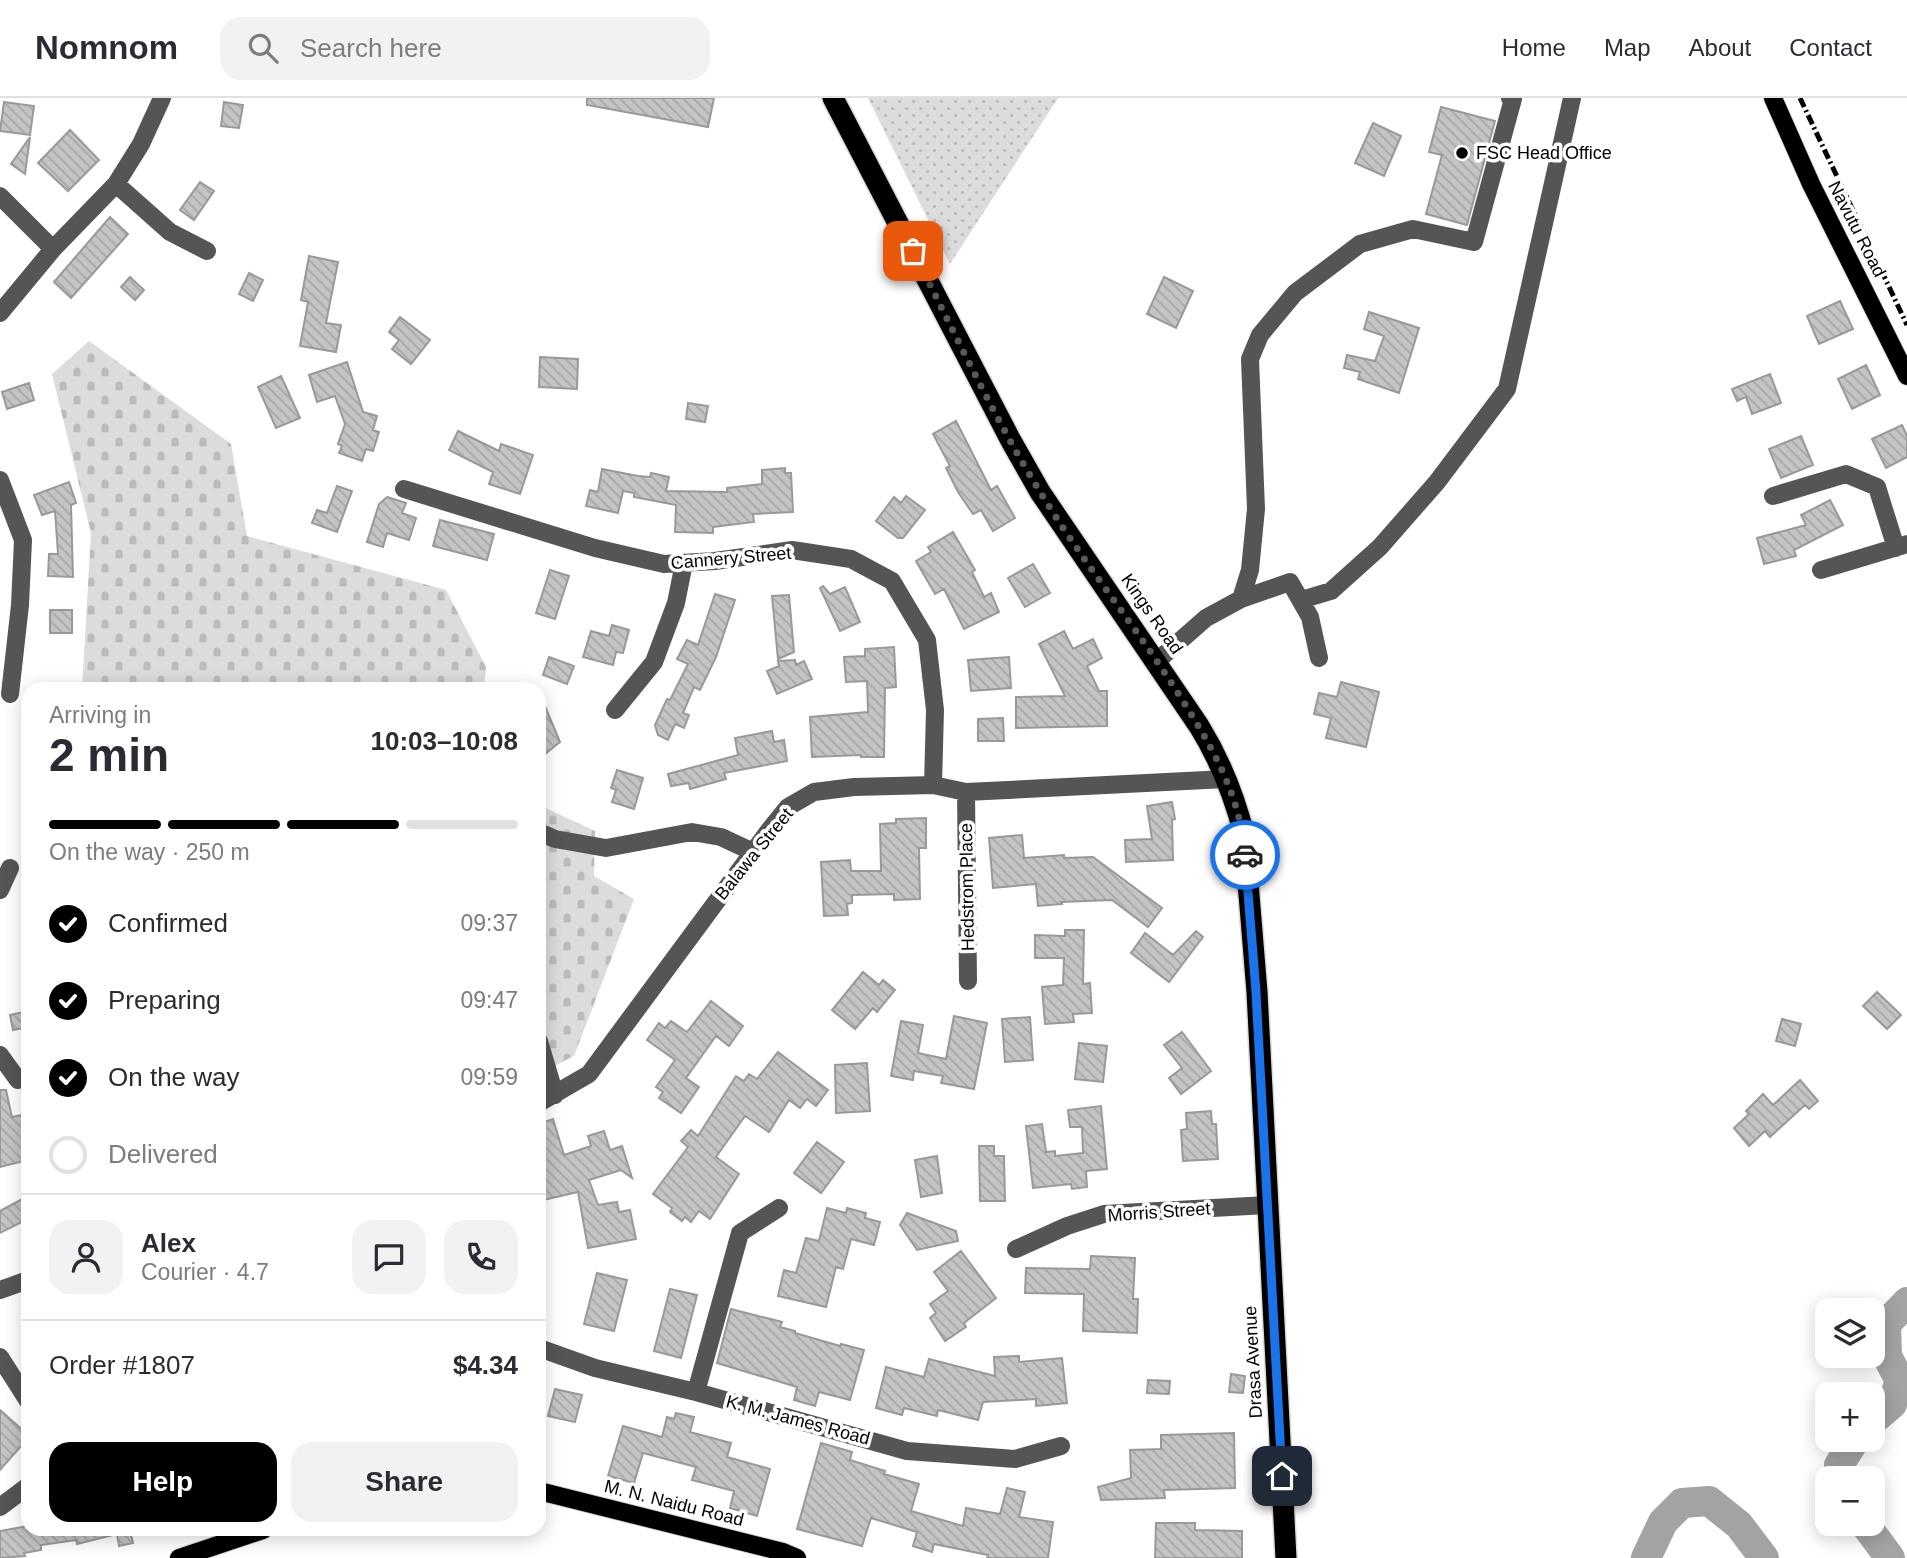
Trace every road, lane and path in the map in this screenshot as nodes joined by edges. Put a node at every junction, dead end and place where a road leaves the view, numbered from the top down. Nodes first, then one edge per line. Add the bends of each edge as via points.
1 (162, 98) edge
2 (833, 98) edge
3 (1510, 98) edge
4 (1572, 98) edge
5 (1773, 98) edge
6 (116, 184) junction
7 (0, 196) edge
8 (53, 249) junction
9 (206, 251) dead end
10 (0, 313) edge
11 (1907, 376) edge
12 (0, 480) edge
13 (404, 489) dead end
14 (1773, 496) dead end
15 (1901, 546) edge
16 (684, 563) junction
17 (1821, 570) dead end
18 (1241, 599) junction
19 (1301, 600) junction
20 (1319, 658) dead end
21 (1157, 661) junction
22 (10, 694) dead end
23 (615, 710) dead end
24 (1226, 779) junction
25 (933, 785) junction
26 (966, 792) junction
27 (546, 835) edge
28 (753, 852) junction
29 (10, 867) dead end
30 (0, 890) edge
31 (968, 981) dead end
32 (0, 1055) edge
33 (18, 1080) dead end
34 (547, 1099) edge
35 (1267, 1205) junction
36 (779, 1208) dead end
37 (1016, 1249) dead end
38 (21, 1282) edge
39 (0, 1290) edge
40 (546, 1350) edge
41 (0, 1357) edge
42 (21, 1390) edge
43 (696, 1392) junction
44 (1061, 1446) dead end
45 (21, 1491) edge
46 (546, 1493) edge
47 (0, 1507) edge
48 (245, 1536) edge
49 (179, 1558) edge
50 (797, 1558) edge
51 (1286, 1558) edge

1 - 6 street
2 - 21 highway, Kings Road via 1040,492
3 - 18 street via 1474,242 1413,229 1360,244 1295,293 1260,335 1250,359 1256,509 1250,570
4 - 19 street via 1507,389 1437,482 1380,547 1331,591
5 - 11 main road, Navutu Road
6 - 8 street
6 - 9 street via 170,232
7 - 8 street
8 - 10 street
12 - 22 street via 23,540
13 - 16 street, Cannery Street via 595,548 664,564
14 - 15 street via 1846,474 1877,488
15 - 17 street
16 - 23 street via 676,603 654,662
16 - 25 street, Cannery Street via 792,550 851,559 892,581 927,640 935,710
18 - 19 street via 1290,582
18 - 21 street via 1206,618
19 - 20 street via 1310,617
21 - 24 highway, Kings Road via 1208,741
24 - 26 street, Balawa Street
24 - 35 highway, Kings Road via 1244,834
25 - 26 street, Balawa Street
25 - 28 street, Balawa Street via 814,792 788,807
26 - 31 street, Hedstrom Place
27 - 28 street via 606,848 692,832 721,837
28 - 34 street, Balawa Street via 589,1074
29 - 30 street
32 - 33 street
35 - 37 street, Morris Street via 1104,1214
35 - 51 highway, Drasa Avenue
36 - 43 street via 740,1233
38 - 39 street
40 - 43 street, K. M. James Road via 595,1368
41 - 42 street
43 - 44 street, K. M. James Road via 907,1451 1015,1459
45 - 47 street
46 - 50 main road, M. N. Naidu Road
48 - 49 main road

